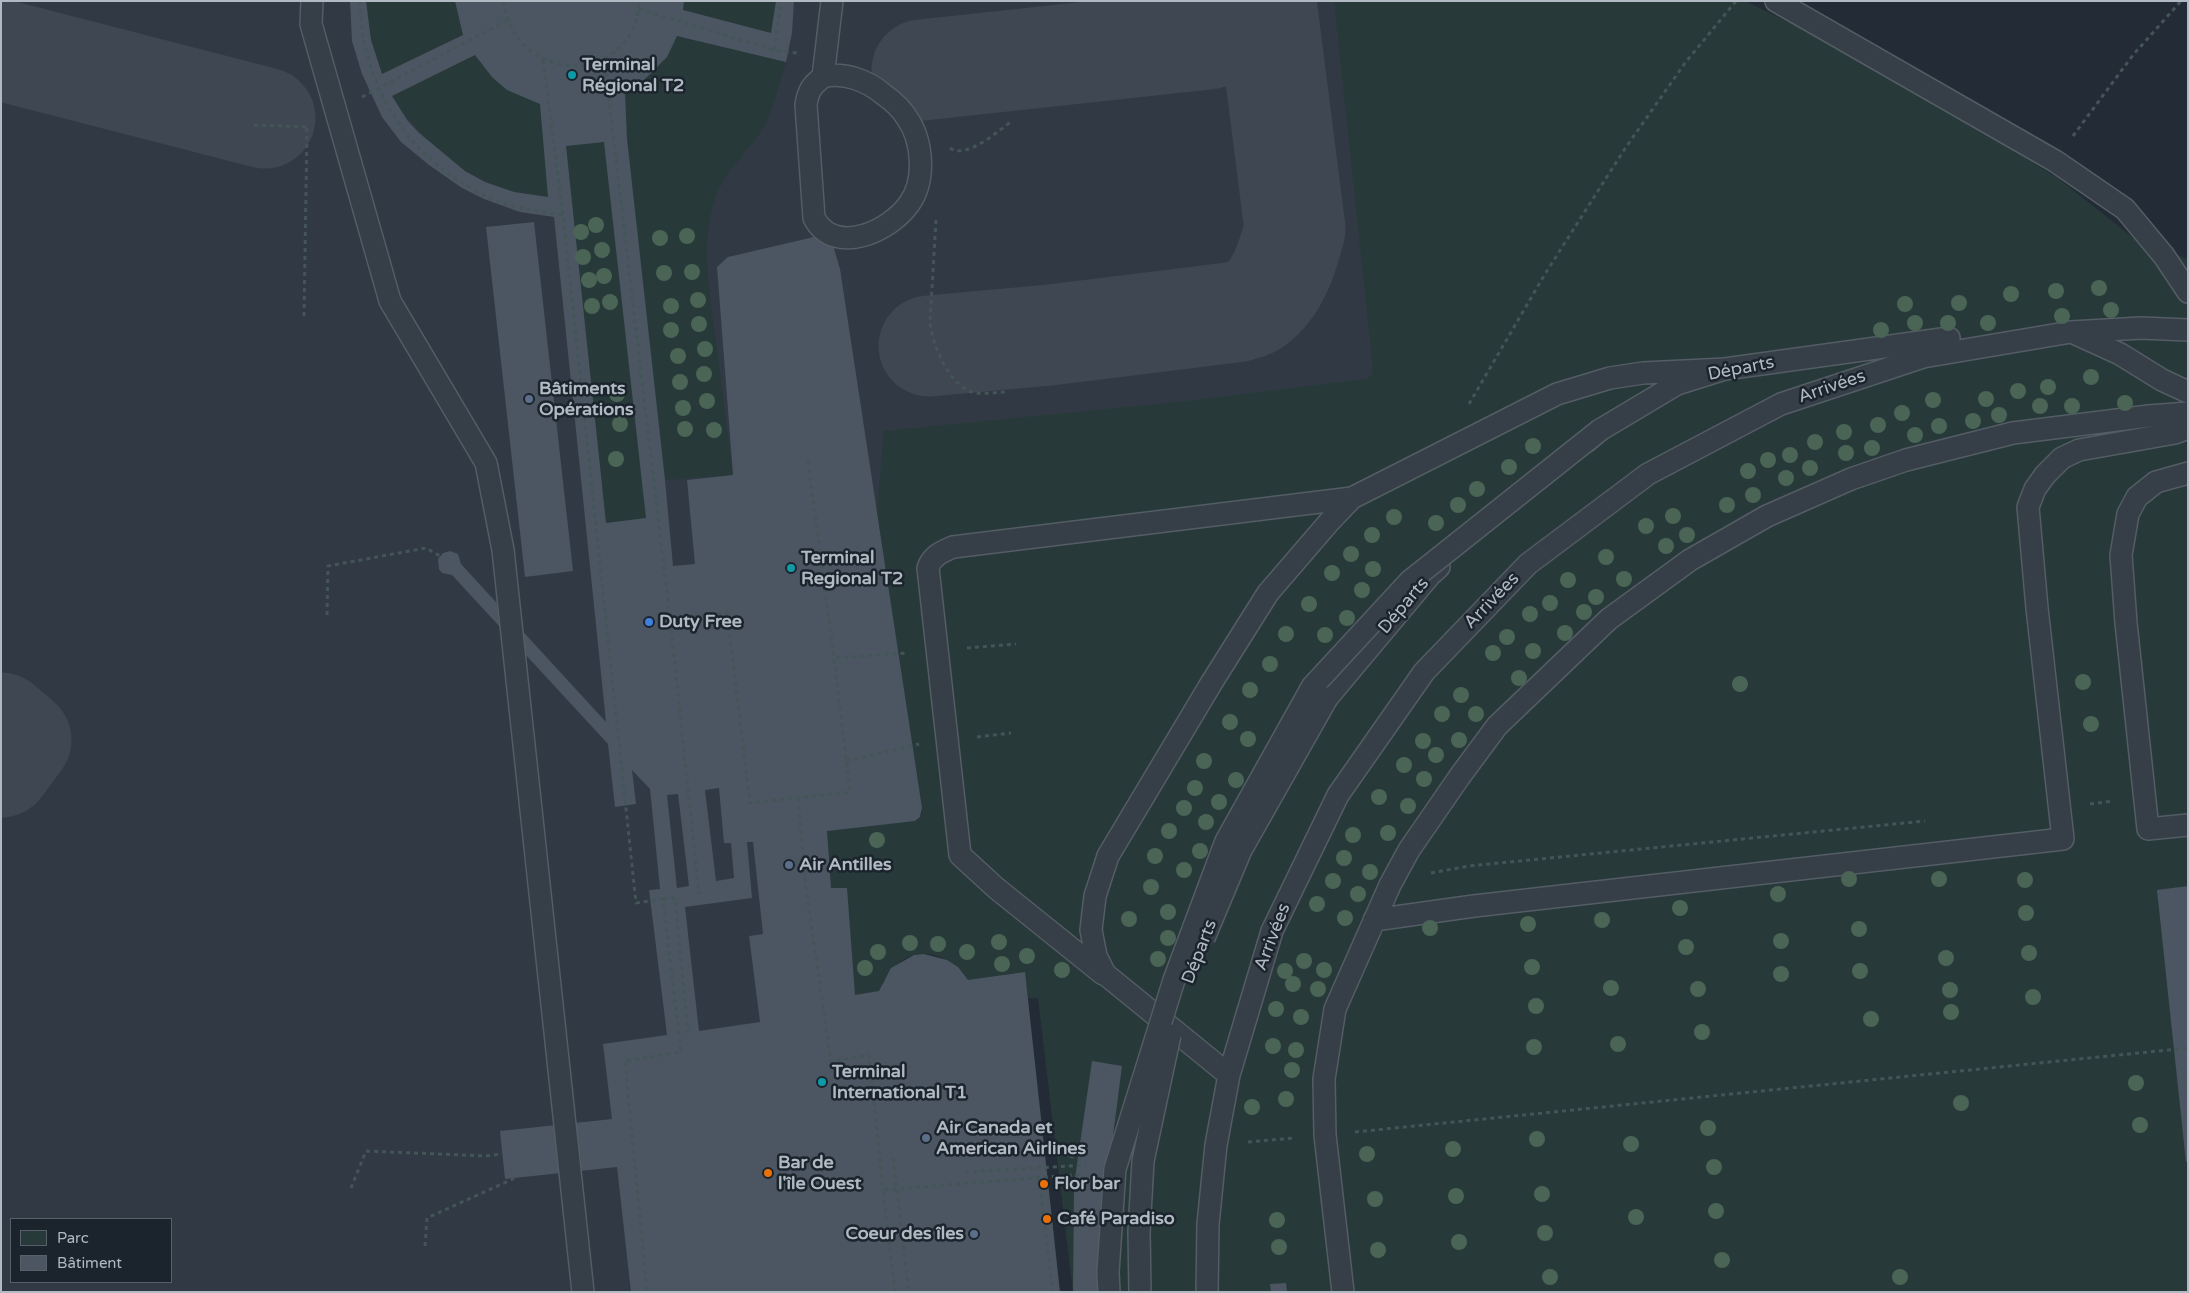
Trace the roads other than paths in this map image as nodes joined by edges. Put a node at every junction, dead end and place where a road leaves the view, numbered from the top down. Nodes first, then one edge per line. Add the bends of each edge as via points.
1 (312, 1) edge
2 (832, 1) edge
3 (1776, 1) edge
4 (824, 76) junction
5 (2188, 292) edge
6 (2188, 330) edge
7 (2071, 332) junction
8 (1725, 369) junction
9 (2188, 392) edge
10 (2188, 414) edge
11 (2188, 428) edge
12 (1600, 430) junction
13 (2188, 473) edge
14 (1352, 498) junction
15 (2188, 825) edge
16 (1374, 920) junction
17 (1104, 974) junction
18 (1229, 1075) junction
19 (583, 1292) edge
20 (1109, 1292) edge
21 (1140, 1292) edge
22 (1207, 1292) edge
23 (1342, 1292) edge

1 - 19 lane via 311,24 390,301 486,462 503,550
2 - 4 lane
3 - 5 lane via 2055,161 2124,209 2164,256
4 - 4 lane via 812,86 806,105 814,218 826,232 854,239 892,223 909,204 917,190 921,167 918,141 898,105 878,89 841,74
6 - 7 lane, Arrivées via 2142,328
7 - 8 lane, Départs via 2006,330
7 - 9 lane via 2120,354
7 - 18 lane, Arrivées via 1923,357 1781,404 1648,474 1528,564 1424,672 1338,795 1272,931
8 - 12 lane, Départs via 1677,384
8 - 14 lane via 1642,373 1610,378 1557,394
10 - 16 lane via 2013,433 1936,452 1851,478 1767,516 1690,560 1609,619 1497,726 1409,850
11 - 16 lane via 2070,454 2045,474 2034,489 2028,507 2063,839
12 - 20 lane, bridge via 1410,581 1312,687 1226,841 1174,980 1115,1169
12 - 21 lane, Départs, bridge via 1430,575 1327,698 1241,850 1199,951 1167,1042 1143,1161
13 - 15 lane via 2156,482 2137,497 2128,514 2121,555 2148,829
14 - 17 lane via 1268,593 1108,856 1095,896 1091,930 1096,956
14 - 17 lane via 953,547 940,552 931,561 928,568 936,650 960,855 996,888
16 - 23 lane via 1335,1009 1324,1079 1325,1135
17 - 18 lane
18 - 22 lane, Arrivées via 1216,1145 1208,1224

